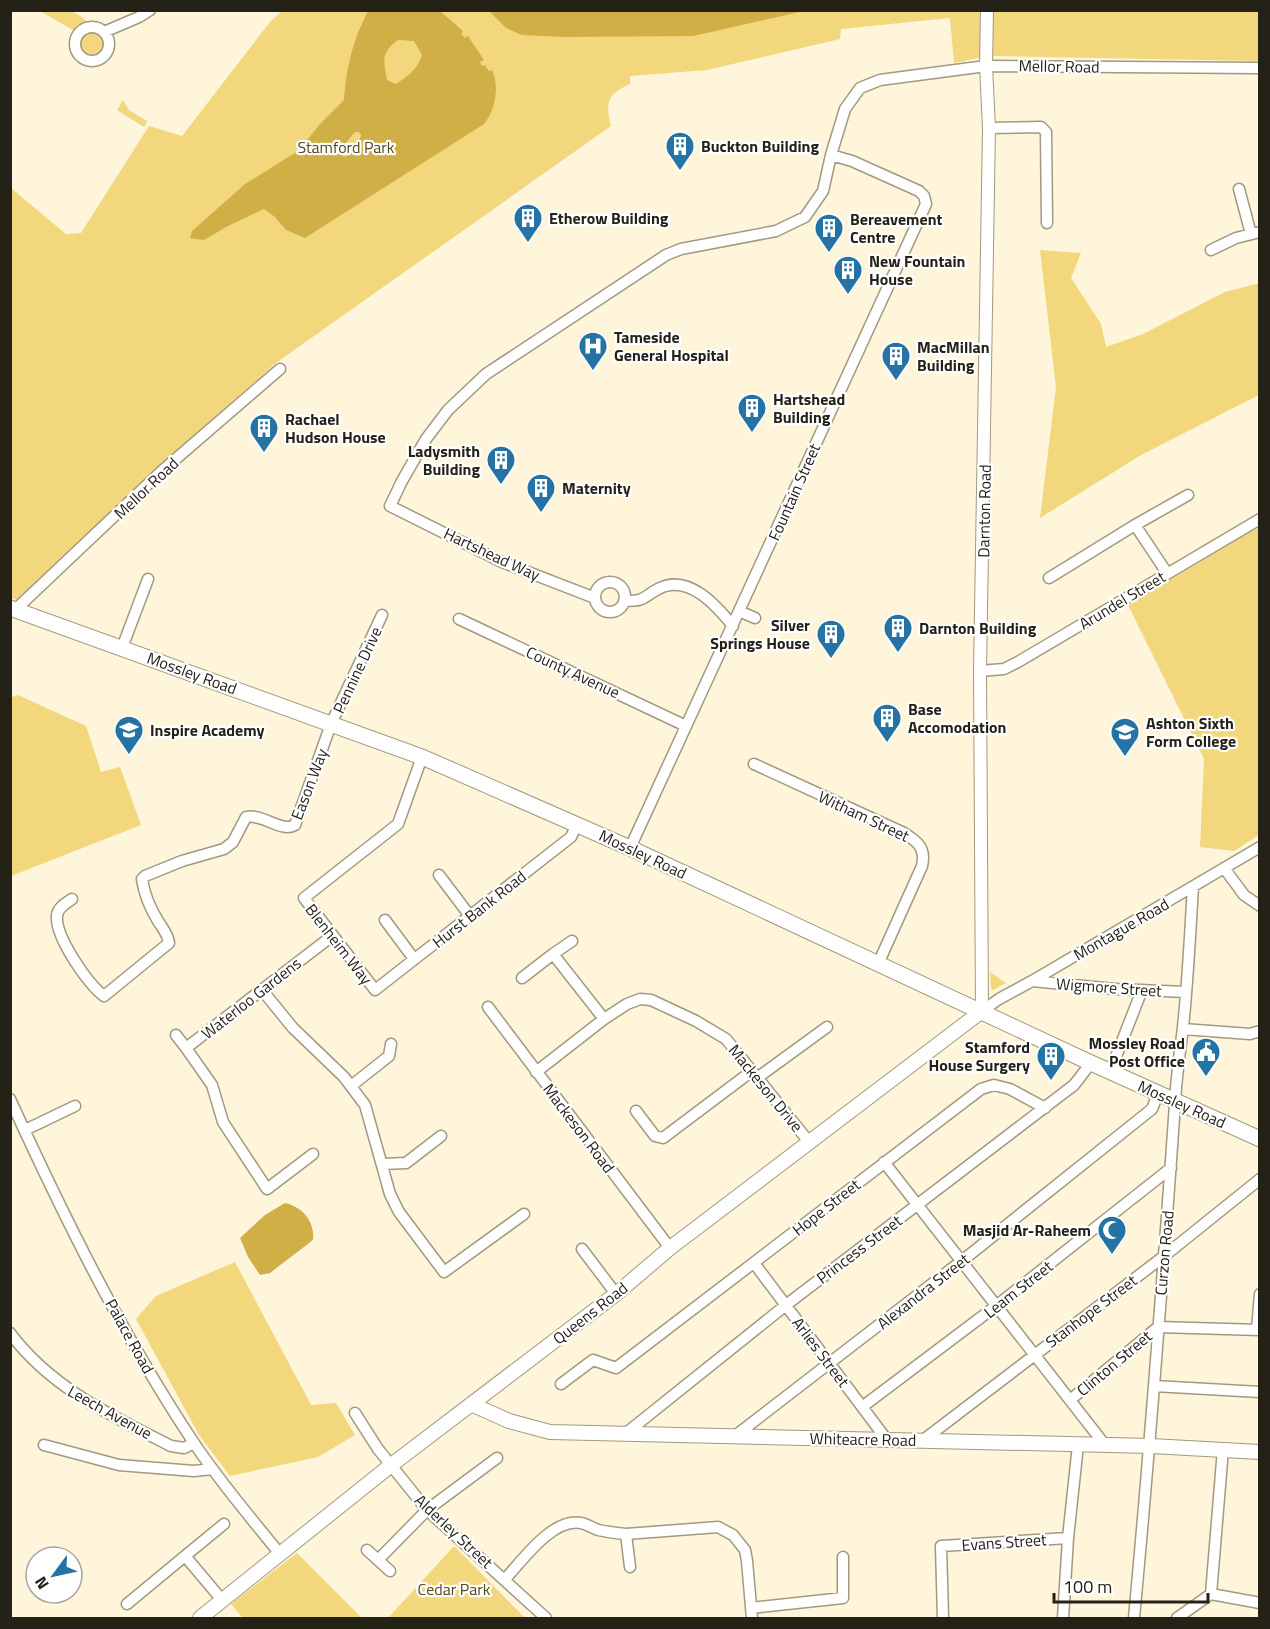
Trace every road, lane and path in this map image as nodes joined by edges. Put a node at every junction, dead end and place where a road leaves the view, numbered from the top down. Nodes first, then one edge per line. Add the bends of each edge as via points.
1 (150, 10) edge
2 (987, 10) edge
3 (104, 32) dead end
4 (986, 66) junction
5 (1260, 68) edge
6 (989, 128) junction
7 (831, 155) junction
8 (1239, 189) dead end
9 (1047, 223) dead end
10 (1255, 233) edge
11 (1211, 250) dead end
12 (280, 369) dead end
13 (1188, 495) dead end
14 (1260, 519) edge
15 (1135, 525) junction
16 (1167, 573) junction
17 (1049, 578) dead end
18 (148, 579) dead end
19 (595, 598) junction
20 (624, 602) junction
21 (13, 609) edge
22 (739, 611) junction
23 (382, 615) dead end
24 (755, 618) dead end
25 (459, 619) dead end
26 (733, 626) junction
27 (122, 648) junction
28 (980, 671) junction
29 (331, 724) junction
30 (686, 726) junction
31 (422, 757) junction
32 (754, 764) dead end
33 (577, 824) junction
34 (1260, 847) edge
35 (630, 848) junction
36 (1224, 868) junction
37 (439, 875) dead end
38 (1193, 887) junction
39 (72, 899) dead end
40 (1260, 906) edge
41 (470, 916) junction
42 (385, 920) dead end
43 (332, 936) junction
44 (572, 940) dead end
45 (553, 954) junction
46 (414, 959) junction
47 (878, 964) junction
48 (522, 978) dead end
49 (1032, 981) junction
50 (262, 990) junction
51 (375, 990) joint
52 (1142, 990) junction
53 (1186, 992) junction
54 (488, 1007) dead end
55 (982, 1011) junction
56 (604, 1019) junction
57 (827, 1027) dead end
58 (1183, 1029) junction
59 (1260, 1031) edge
60 (176, 1035) dead end
61 (391, 1044) dead end
62 (186, 1048) junction
63 (1091, 1063) junction
64 (536, 1072) junction
65 (1110, 1072) junction
66 (754, 1074) junction
67 (351, 1086) junction
68 (1158, 1094) junction
69 (10, 1099) edge
70 (1175, 1101) junction
71 (75, 1106) dead end
72 (1045, 1108) junction
73 (636, 1111) dead end
74 (25, 1130) junction
75 (441, 1136) dead end
76 (1260, 1139) edge
77 (810, 1143) junction
78 (313, 1154) dead end
79 (884, 1162) junction
80 (382, 1164) junction
81 (1171, 1168) junction
82 (1260, 1179) edge
83 (919, 1204) junction
84 (524, 1214) dead end
85 (670, 1248) junction
86 (582, 1249) dead end
87 (1163, 1257) junction
88 (963, 1260) junction
89 (754, 1263) junction
90 (616, 1294) junction
91 (1260, 1294) edge
92 (786, 1305) junction
93 (996, 1306) junction
94 (1158, 1327) junction
95 (1258, 1329) edge
96 (10, 1333) edge
97 (1034, 1354) junction
98 (830, 1363) junction
99 (561, 1384) dead end
100 (1154, 1386) junction
101 (1260, 1392) edge
102 (1070, 1400) junction
103 (471, 1404) junction
104 (862, 1407) junction
105 (355, 1413) dead end
106 (625, 1434) junction
107 (735, 1436) junction
108 (887, 1440) junction
109 (922, 1441) junction
110 (194, 1443) junction
111 (44, 1445) dead end
112 (1078, 1445) junction
113 (1105, 1445) junction
114 (1150, 1446) junction
115 (1223, 1449) junction
116 (1260, 1452) edge
117 (497, 1458) dead end
118 (390, 1466) junction
119 (212, 1469) junction
120 (427, 1510) junction
121 (224, 1524) dead end
122 (626, 1534) junction
123 (1068, 1538) junction
124 (367, 1550) dead end
125 (280, 1554) junction
126 (186, 1556) junction
127 (843, 1557) dead end
128 (378, 1560) junction
129 (630, 1567) dead end
130 (390, 1571) dead end
131 (505, 1579) junction
132 (1211, 1594) junction
133 (222, 1600) junction
134 (127, 1604) dead end
135 (1260, 1604) edge
136 (751, 1613) edge
137 (200, 1618) edge
138 (546, 1618) edge
139 (943, 1618) edge
140 (1063, 1618) edge
141 (1134, 1618) edge
142 (1177, 1618) edge

1 - 3 street
2 - 4 street, Darnton Road
4 - 5 street, Mellor Road
4 - 6 street, Darnton Road
4 - 7 street, Mellor Road via 880,80 860,88 844,109
6 - 9 street via 1041,127 1046,132
6 - 28 street, Darnton Road
7 - 19 street, Hartshead Way via 823,191 805,217 776,231 666,255 486,374 448,410 402,480 390,506 494,558
7 - 22 street, Fountain Street via 919,191 926,204
8 - 10 street
10 - 11 street
12 - 21 street, Mellor Road via 163,470
13 - 15 street
14 - 16 street, Arundel Street
15 - 16 street
15 - 17 street
16 - 28 street, Arundel Street via 1018,662 1004,669
18 - 27 street
19 - 20 street via 600,608 609,612
19 - 20 street via 600,586 613,582 622,587
20 - 26 street via 642,601 660,588 675,585 708,598
21 - 27 main road, Mossley Road
22 - 24 street
22 - 26 street, Fountain Street
23 - 29 street, Pennine Drive
25 - 30 street, County Avenue
26 - 30 street, Fountain Street
27 - 29 main road, Mossley Road
28 - 55 street, Darnton Road
29 - 31 main road, Mossley Road
29 - 39 street, Eason Way via 295,825 290,828 254,815 246,817 233,842 224,849 182,861 142,879 169,943 104,996 86,979 62,939 56,916 60,907
30 - 35 street, Fountain Street
31 - 33 main road, Mossley Road
31 - 43 street, Blenheim Way via 398,824 304,898
32 - 47 street, Witham Street via 904,833 922,848 922,866
33 - 35 main road, Mossley Road
33 - 41 street, Hurst Bank Road via 571,837
34 - 36 street, Montague Road
35 - 47 main road, Mossley Road
36 - 38 street, Montague Road
36 - 40 street via 1244,895
37 - 41 street
38 - 49 street, Montague Road
38 - 53 street, Curzon Road
41 - 46 street, Hurst Bank Road
42 - 46 street
43 - 50 street, Waterloo Gardens
43 - 51 street, Blenheim Way
44 - 45 street
45 - 48 street
45 - 56 street
46 - 51 street, Hurst Bank Road
47 - 55 main road, Mossley Road
49 - 52 street, Wigmore Street
49 - 55 street, Montague Road
50 - 62 street, Waterloo Gardens
50 - 67 street via 293,1028
52 - 53 street, Wigmore Street
52 - 65 street
53 - 58 street, Curzon Road
54 - 64 street, Mackeson Road
55 - 63 main road, Mossley Road
55 - 77 main road, Queens Road
56 - 64 street, Mackeson Drive
56 - 66 street, Mackeson Drive via 640,999 651,1000 726,1039
57 - 66 street
58 - 59 street via 1250,1034
58 - 70 street, Curzon Road
60 - 62 street
61 - 67 street via 388,1056
62 - 78 street, Waterloo Gardens via 212,1085 223,1122 267,1189
63 - 65 main road, Mossley Road
63 - 72 street, Princess Street via 1074,1085
64 - 85 street, Mackeson Road
65 - 68 main road, Mossley Road
66 - 73 street via 663,1138 655,1136
66 - 77 street, Mackeson Drive
67 - 80 street via 365,1105
68 - 70 main road, Mossley Road
68 - 88 street, Alexandra Street via 1152,1109
69 - 74 street, Palace Road
70 - 76 main road, Mossley Road
70 - 81 street, Curzon Road
71 - 74 street
72 - 79 street, Hope Street via 1010,1089 994,1085 981,1089
72 - 83 street, Princess Street
74 - 110 street, Palace Road via 125,1330
75 - 80 street via 406,1163
77 - 85 main road, Queens Road
79 - 83 street
79 - 89 street, Hope Street
80 - 84 street via 399,1212 444,1272
81 - 87 street, Curzon Road
81 - 93 street, Leam Street
82 - 87 street, Stanhope Street
83 - 88 street
83 - 92 street, Princess Street
85 - 90 main road, Queens Road
86 - 90 street
87 - 94 street, Curzon Road
87 - 97 street, Stanhope Street
88 - 93 street
88 - 98 street, Alexandra Street
89 - 92 street, Arlies Street
89 - 99 street, Hope Street via 616,1368 593,1360
90 - 103 main road, Queens Road
91 - 95 street
92 - 98 street, Arlies Street
92 - 106 street, Princess Street
93 - 97 street
93 - 104 street, Leam Street
94 - 95 street
94 - 100 street, Curzon Road
94 - 102 street, Clinton Street
96 - 110 street, Leech Avenue via 44,1371 102,1411 171,1446 184,1448
97 - 102 street
97 - 109 street, Stanhope Street
98 - 104 street, Arlies Street
98 - 107 street, Alexandra Street
100 - 101 street
100 - 114 street, Curzon Road
102 - 113 street
103 - 106 main road, Whiteacre Road via 509,1421 550,1432
103 - 118 main road, Queens Road
104 - 108 street, Arlies Street
105 - 118 street, Alderley Street
106 - 107 main road, Whiteacre Road
107 - 108 main road, Whiteacre Road
108 - 109 main road, Whiteacre Road
109 - 112 main road, Whiteacre Road
110 - 119 street, Palace Road
111 - 119 street via 119,1465
112 - 113 main road, Whiteacre Road
112 - 123 street
113 - 114 main road, Whiteacre Road
114 - 115 main road, Whiteacre Road
114 - 141 street, Curzon Road
115 - 116 main road, Whiteacre Road
115 - 132 street
117 - 120 street
118 - 120 street, Alderley Street
118 - 125 main road, Queens Road
119 - 125 street, Palace Road
120 - 128 street
120 - 131 street, Alderley Street
121 - 126 street
122 - 129 street
122 - 131 street via 583,1523 566,1524 550,1532
122 - 136 street via 707,1527 726,1530 745,1550
123 - 139 street, Evans Street via 941,1546
123 - 140 street
124 - 128 street
125 - 133 main road, Queens Road
126 - 133 street
126 - 134 street
127 - 136 street via 843,1598
128 - 130 street
131 - 138 street, Alderley Street
132 - 135 street
132 - 142 street
133 - 137 main road, Queens Road

